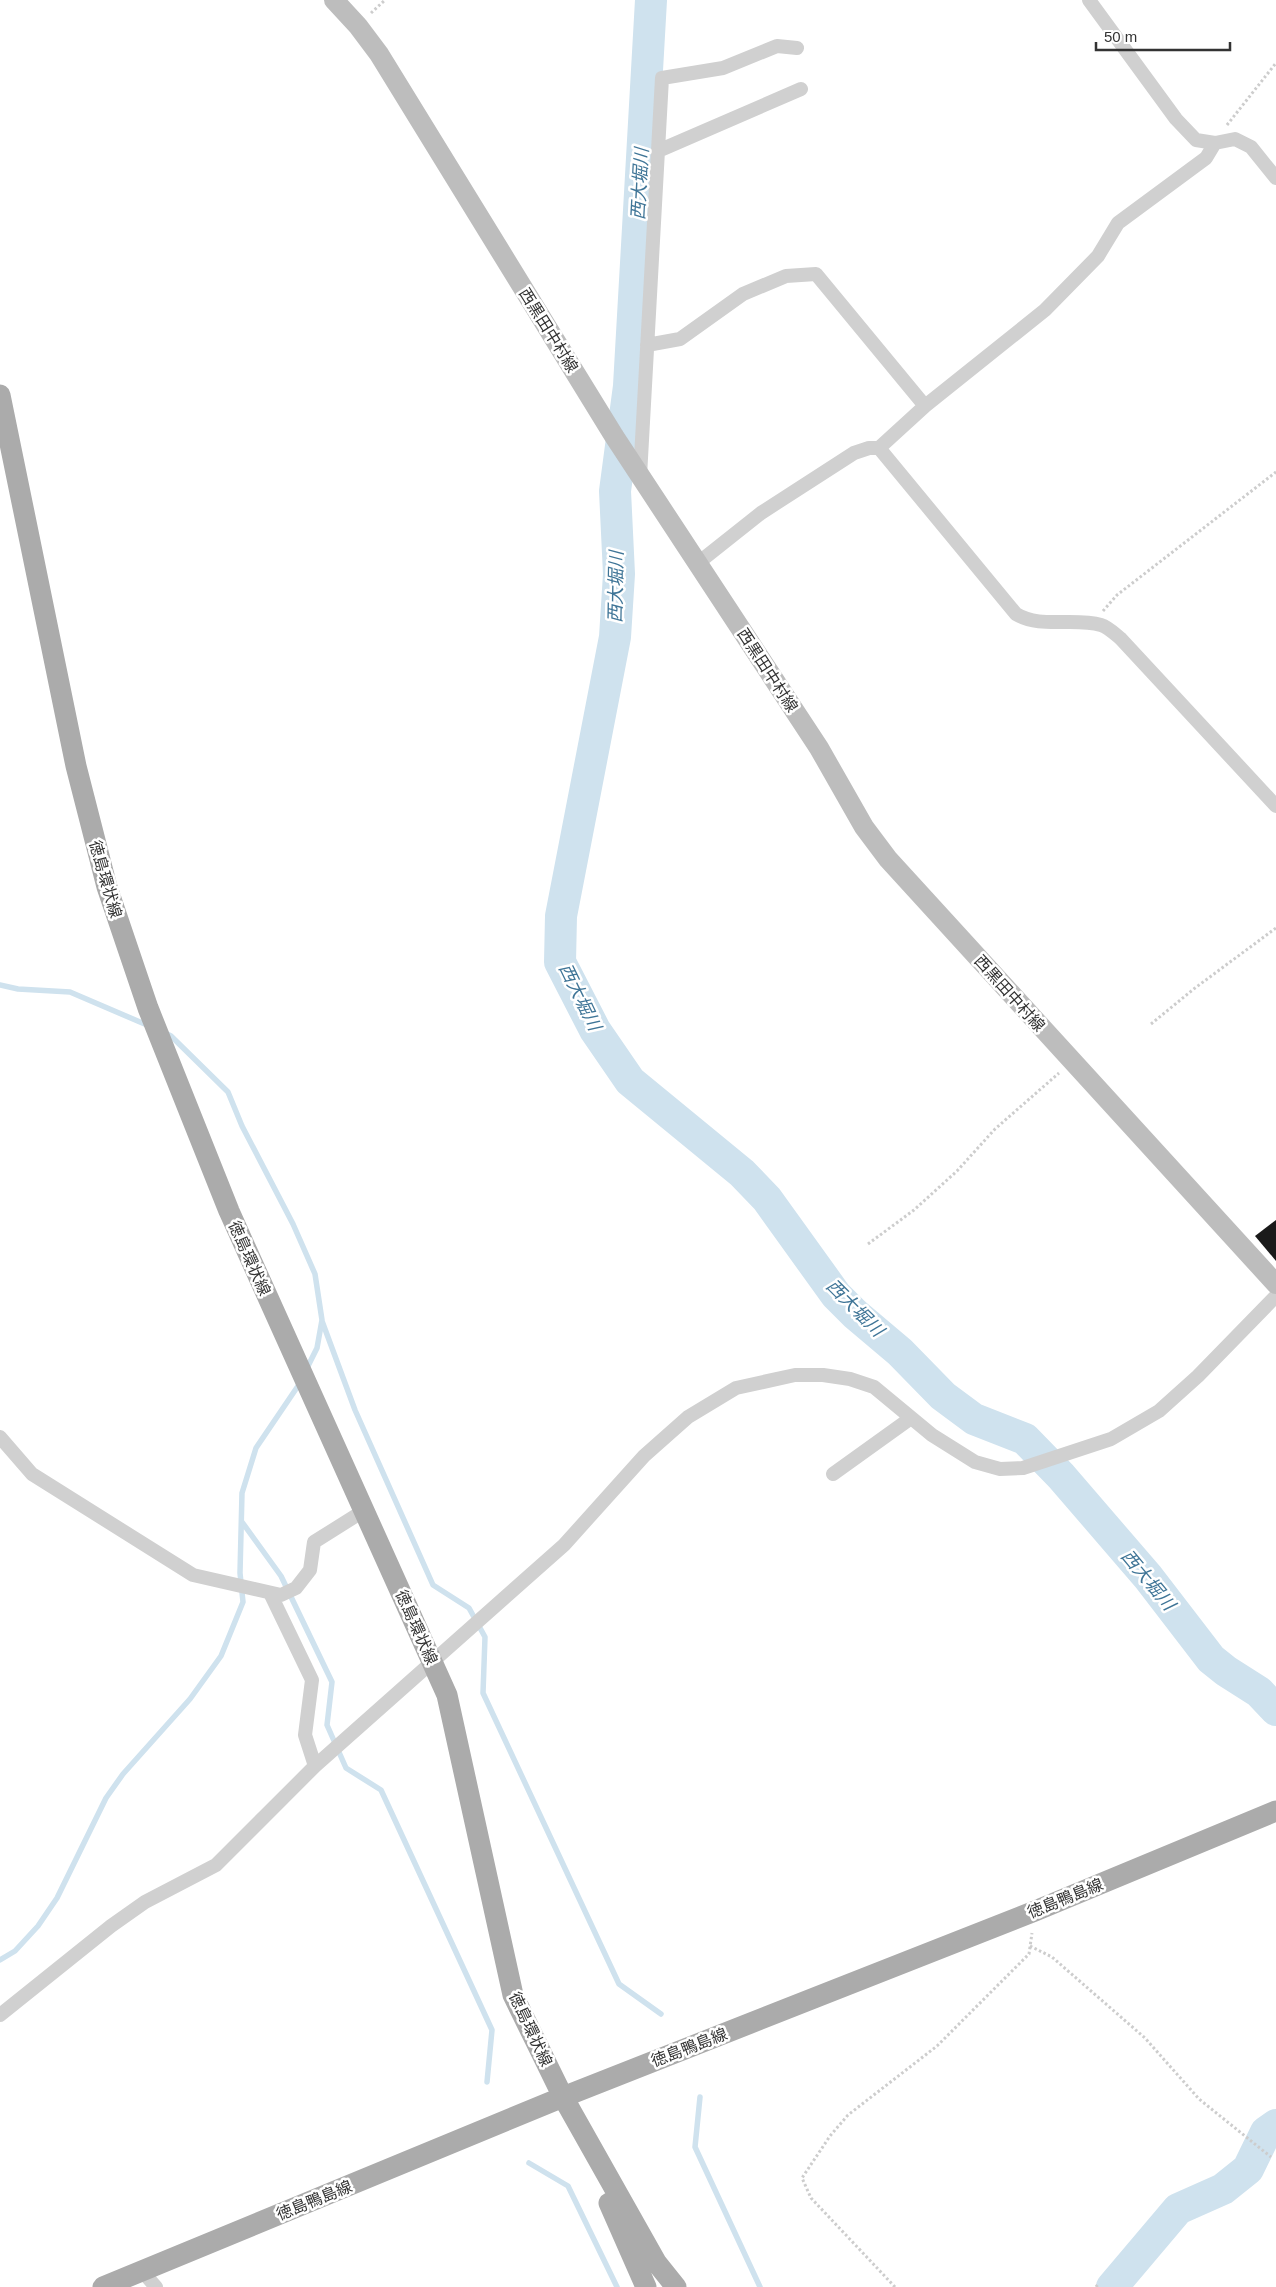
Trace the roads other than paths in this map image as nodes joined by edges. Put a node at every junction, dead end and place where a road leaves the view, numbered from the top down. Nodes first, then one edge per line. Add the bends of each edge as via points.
1 (334, 0) edge
2 (1090, 0) edge
3 (797, 48) dead end
4 (801, 89) dead end
5 (1215, 143) junction
6 (658, 151) junction
7 (1276, 178) edge
8 (647, 346) junction
9 (0, 395) edge
10 (926, 406) junction
11 (879, 448) junction
12 (640, 476) junction
13 (698, 563) junction
14 (1276, 806) edge
15 (1276, 1284) edge
16 (1276, 1296) edge
17 (911, 1418) junction
18 (0, 1437) edge
19 (833, 1474) dead end
20 (365, 1510) junction
21 (271, 1593) junction
22 (433, 1661) junction
23 (315, 1766) junction
24 (1276, 1811) edge
25 (0, 2015) edge
26 (563, 2097) junction
27 (142, 2271) junction
28 (103, 2287) edge
29 (156, 2287) edge
30 (646, 2287) edge
31 (676, 2287) edge

1 - 12 main road, 西黒田中村線 via 379,54
2 - 5 street via 1176,119 1196,140
3 - 6 street via 777,46 723,68 662,78
4 - 6 street
5 - 7 street via 1235,139 1251,147
5 - 10 street via 1206,158 1118,223 1098,256 1045,310
6 - 8 street
8 - 10 street via 680,339 743,294 786,276 816,274
8 - 12 street
9 - 20 main road, 徳島環状線 via 76,766 107,887 148,1008 230,1211
10 - 11 street
11 - 13 street via 854,453 761,513
11 - 14 street via 1016,614 1025,620 1103,626 1121,639
12 - 13 main road, 西黒田中村線
13 - 15 main road, 西黒田中村線 via 819,748 864,827 888,859
16 - 17 street via 1159,1411 1111,1439 1037,1465 1000,1469 975,1462
17 - 19 street
17 - 22 street via 874,1388 850,1379 795,1375 736,1388 688,1417 644,1456 564,1545
18 - 21 street via 32,1474 193,1575
20 - 21 street via 314,1542 310,1570 296,1588
20 - 22 main road, 徳島環状線
21 - 23 street via 312,1680 305,1735
22 - 23 street
22 - 26 main road, 徳島環状線 via 454,1721 513,1995
23 - 25 street via 216,1865 145,1902
24 - 26 main road, 徳島鴨島線 via 1035,1911
26 - 27 main road, 徳島鴨島線
26 - 30 main road, 徳島環状線
26 - 31 main road, 徳島環状線 via 656,2262
27 - 28 main road, 徳島鴨島線
27 - 29 street

